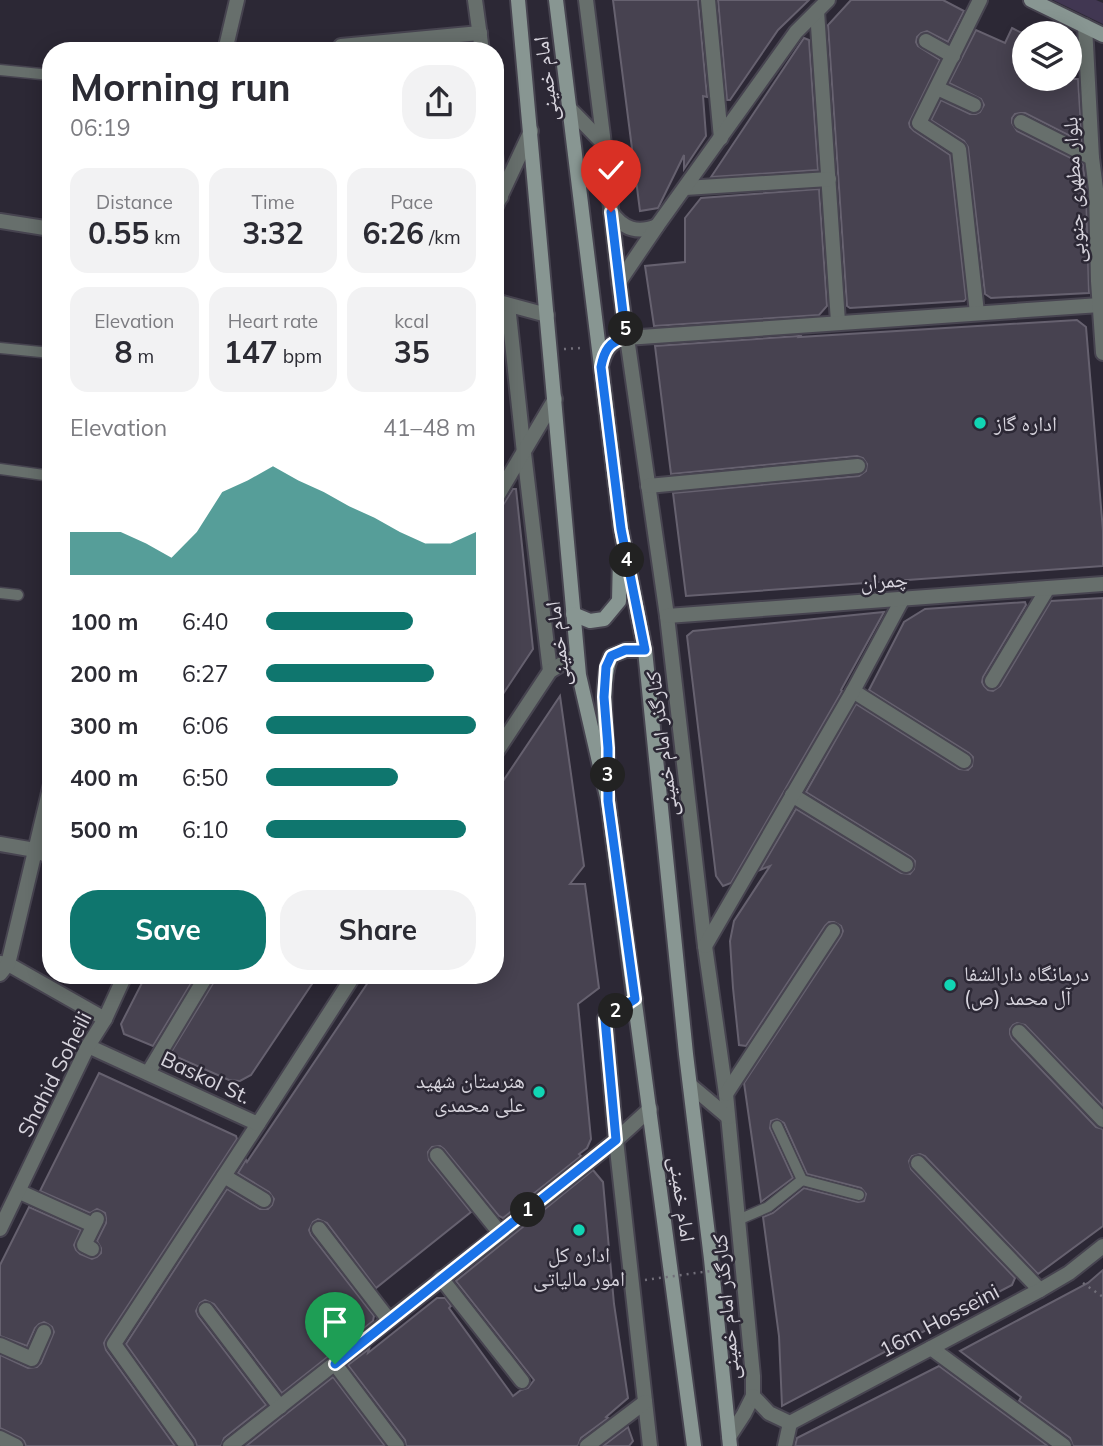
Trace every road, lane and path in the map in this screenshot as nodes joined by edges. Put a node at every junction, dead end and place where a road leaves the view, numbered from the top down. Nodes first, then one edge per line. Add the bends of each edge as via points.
1 (237, 0) edge
2 (475, 0) edge
3 (518, 0) edge
4 (556, 0) edge
5 (586, 0) edge
6 (708, 0) edge
7 (980, 0) edge
8 (1031, 0) edge
9 (823, 5) edge
10 (1085, 26) junction
11 (480, 33) junction
12 (1103, 35) edge
13 (926, 41) dead end
14 (227, 42) edge
15 (384, 42) edge
16 (481, 42) edge
17 (953, 55) junction
18 (0, 70) edge
19 (42, 74) edge
20 (1103, 84) edge
21 (937, 88) junction
22 (1090, 102) junction
23 (974, 105) dead end
24 (569, 108) junction
25 (1021, 122) dead end
26 (531, 131) junction
27 (721, 138) junction
28 (604, 144) junction
29 (1092, 158) junction
30 (829, 179) junction
31 (685, 188) junction
32 (504, 189) edge
33 (611, 212) junction
34 (0, 221) edge
35 (657, 226) junction
36 (42, 228) edge
37 (619, 282) junction
38 (504, 304) edge
39 (1100, 304) junction
40 (977, 313) junction
41 (547, 315) junction
42 (504, 317) edge
43 (838, 322) junction
44 (626, 338) junction
45 (598, 346) junction
46 (0, 348) edge
47 (550, 350) junction
48 (42, 353) edge
49 (1103, 353) edge
50 (601, 367) junction
51 (555, 399) junction
52 (524, 453) junction
53 (858, 466) dead end
54 (0, 469) edge
55 (42, 475) edge
56 (504, 485) edge
57 (648, 486) junction
58 (621, 529) junction
59 (1103, 584) edge
60 (1048, 589) junction
61 (0, 593) edge
62 (18, 595) dead end
63 (902, 600) junction
64 (573, 614) junction
65 (667, 617) junction
66 (645, 650) junction
67 (577, 655) junction
68 (550, 671) junction
69 (992, 681) dead end
70 (853, 691) junction
71 (504, 740) edge
72 (964, 761) dead end
73 (792, 795) junction
74 (608, 801) junction
75 (42, 821) edge
76 (0, 844) edge
77 (35, 850) junction
78 (42, 854) edge
79 (906, 865) dead end
80 (833, 931) dead end
81 (705, 946) junction
82 (3, 967) edge
83 (121, 984) edge
84 (202, 984) edge
85 (348, 984) edge
86 (635, 999) junction
87 (105, 1019) junction
88 (1019, 1032) dead end
89 (88, 1046) junction
90 (148, 1073) junction
91 (690, 1085) junction
92 (726, 1094) junction
93 (650, 1109) junction
94 (728, 1117) junction
95 (1103, 1120) edge
96 (258, 1124) junction
97 (777, 1126) dead end
98 (616, 1140) junction
99 (437, 1155) dead end
100 (918, 1163) dead end
101 (224, 1176) junction
102 (802, 1180) junction
103 (20, 1192) junction
104 (859, 1195) dead end
105 (264, 1200) dead end
106 (738, 1220) junction
107 (0, 1229) edge
108 (319, 1229) dead end
109 (500, 1233) junction
110 (1103, 1246) edge
111 (92, 1249) dead end
112 (725, 1269) dead end
113 (1069, 1273) junction
114 (441, 1278) junction
115 (645, 1280) dead end
116 (1040, 1290) junction
117 (1103, 1297) edge
118 (206, 1310) dead end
119 (389, 1320) junction
120 (44, 1332) dead end
121 (0, 1345) edge
122 (931, 1348) junction
123 (335, 1364) junction
124 (522, 1381) dead end
125 (753, 1396) junction
126 (645, 1402) junction
127 (280, 1407) junction
128 (790, 1423) junction
129 (0, 1438) edge
130 (729, 1441) edge
131 (1061, 1444) edge
132 (16, 1446) edge
133 (187, 1446) edge
134 (230, 1446) edge
135 (397, 1446) edge
136 (587, 1446) edge
137 (650, 1446) edge
138 (694, 1446) edge
139 (785, 1446) edge

1 - 14 street
2 - 11 street
3 - 26 main road, امام خمینی
4 - 24 main road, امام خمینی
5 - 28 street, کنارگذر امام خمینی
6 - 27 street
7 - 17 street
8 - 10 main road
9 - 27 street via 796,32
9 - 30 street
10 - 12 main road
10 - 22 street, بلوار مطهری جنوبی
11 - 15 street
11 - 16 street
13 - 17 street
17 - 21 street
18 - 19 lane
20 - 22 street
21 - 23 street
21 - 40 street via 919,123 959,149
22 - 29 street, بلوار مطهری جنوبی
24 - 28 street
24 - 45 main road, امام خمینی
25 - 29 street
26 - 32 street
26 - 41 main road, امام خمینی
27 - 31 street
28 - 33 street, کنارگذر امام خمینی
29 - 39 street, بلوار مطهری جنوبی
30 - 31 street
30 - 43 street
31 - 35 street
33 - 35 street via 625,226 641,230
33 - 37 street, کنارگذر امام خمینی
34 - 36 street
35 - 37 street
37 - 44 street, کنارگذر امام خمینی
38 - 41 street
39 - 40 street
39 - 49 street, بلوار مطهری جنوبی
40 - 43 street
41 - 47 main road, امام خمینی
42 - 52 street
43 - 44 street
44 - 50 street via 604,352
44 - 57 street, کنارگذر امام خمینی
45 - 47 path
45 - 50 main road, امام خمینی
46 - 48 lane
47 - 51 main road, امام خمینی
50 - 58 main road, امام خمینی
51 - 52 street
51 - 64 main road, امام خمینی
52 - 56 street
52 - 68 street
53 - 57 street
54 - 55 lane
57 - 65 street, کنارگذر امام خمینی
58 - 64 main road via 619,601 604,619 590,621
58 - 66 main road, امام خمینی
59 - 60 street, چمران
60 - 63 street, چمران
60 - 69 street
61 - 62 lane
63 - 65 street, چمران
63 - 70 street
64 - 67 main road, امام خمینی
65 - 81 street, کنارگذر امام خمینی
66 - 74 main road via 611,656 606,667
66 - 91 main road, امام خمینی
67 - 68 street
67 - 74 main road, امام خمینی
68 - 71 street
70 - 72 street
70 - 73 street
73 - 79 street
73 - 81 street
74 - 86 main road, امام خمینی
75 - 77 street
76 - 77 street
77 - 78 street
77 - 82 street
80 - 92 street
81 - 92 street, کنارگذر امام خمینی
82 - 87 street
83 - 87 street, Shahid Soheili
84 - 90 street
85 - 96 street, Baskol St.
86 - 93 main road, امام خمینی
86 - 98 street via 605,1019
87 - 89 street, Shahid Soheili
88 - 95 street
89 - 90 street, Baskol St.
89 - 103 street, Shahid Soheili
90 - 96 street, Baskol St.
91 - 94 street
91 - 130 main road, امام خمینی
92 - 94 street, کنارگذر امام خمینی
93 - 98 street
93 - 138 main road, امام خمینی
94 - 106 street, کنارگذر امام خمینی
96 - 101 street
97 - 102 lane
98 - 109 street
98 - 126 street
99 - 109 street
100 - 116 street
101 - 105 street
101 - 133 street via 114,1344
102 - 104 lane
102 - 106 lane via 768,1207
103 - 107 street, Shahid Soheili
103 - 111 street via 95,1222 84,1245
106 - 125 street, کنارگذر امام خمینی
108 - 119 street
109 - 114 street
110 - 113 street, 16m Hosseini
112 - 115 path, bridge
113 - 116 street, 16m Hosseini
113 - 117 path
114 - 119 street
114 - 124 street
116 - 122 street, 16m Hosseini
118 - 127 street
119 - 123 street
120 - 121 street via 32,1359
122 - 128 street, 16m Hosseini
122 - 131 street
123 - 127 street
123 - 135 street
125 - 128 street via 769,1413
125 - 130 street, کنارگذر امام خمینی
126 - 136 street
126 - 137 street
127 - 134 street
128 - 139 street
129 - 132 street

